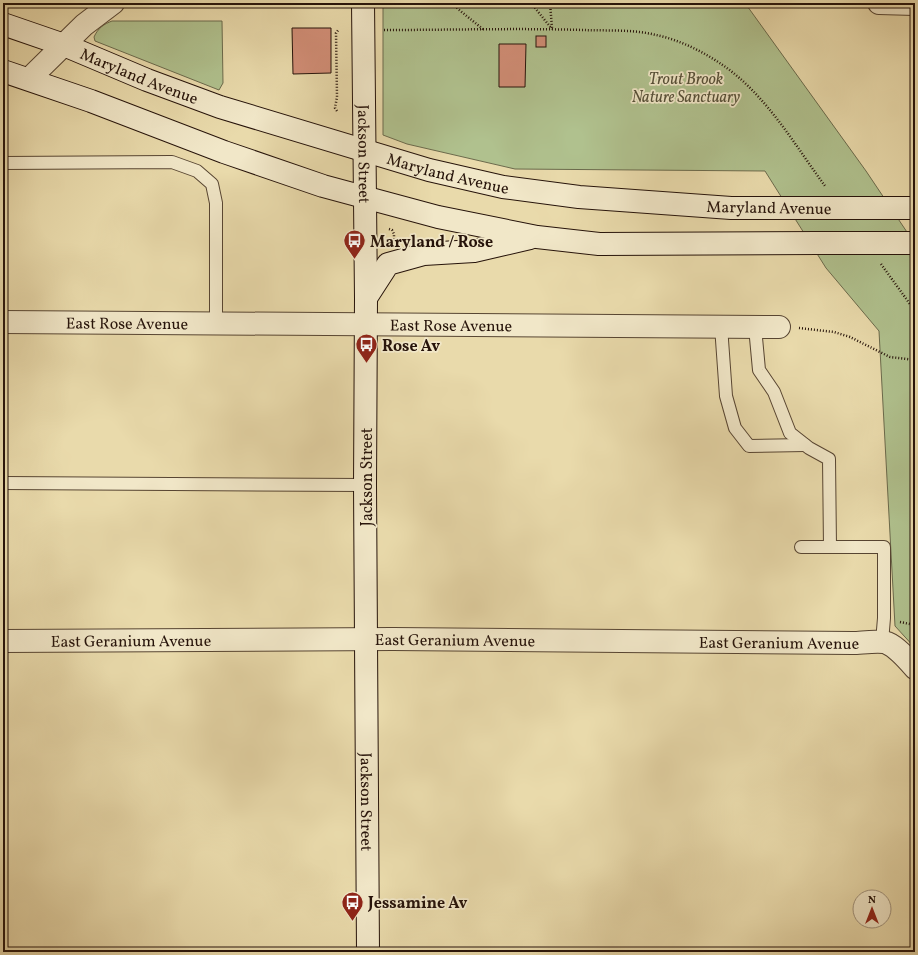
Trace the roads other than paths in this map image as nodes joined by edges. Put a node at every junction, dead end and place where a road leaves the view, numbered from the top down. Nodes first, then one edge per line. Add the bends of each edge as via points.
1 (113, 3) edge
2 (363, 3) edge
3 (879, 3) edge
4 (915, 4) edge
5 (3, 24) edge
6 (64, 45) junction
7 (3, 71) edge
8 (29, 80) junction
9 (365, 150) junction
10 (3, 162) edge
11 (364, 198) junction
12 (908, 208) edge
13 (537, 237) junction
14 (915, 243) edge
15 (366, 298) junction
16 (3, 322) edge
17 (216, 323) junction
18 (366, 324) junction
19 (721, 326) junction
20 (756, 327) junction
21 (779, 327) road end
22 (805, 444) junction
23 (3, 483) edge
24 (365, 485) junction
25 (801, 547) dead end
26 (830, 547) junction
27 (367, 639) junction
28 (3, 641) edge
29 (882, 642) junction
30 (909, 662) edge
31 (368, 952) edge

1 - 6 street via 84,25
2 - 9 street, Jackson Street
3 - 4 street
5 - 6 street, Maryland Avenue
6 - 8 street
6 - 9 street, Maryland Avenue via 161,86 220,107
7 - 8 street
8 - 11 street via 268,168
9 - 11 street, Jackson Street
9 - 12 street, Maryland Avenue, bridge via 429,170 481,182 579,197 724,207
10 - 17 lane via 172,162 197,171 212,184 216,203
11 - 13 street via 438,217
11 - 15 street, Jackson Street
13 - 14 street, bridge via 599,244
13 - 15 street via 474,251 424,254 388,264
15 - 18 street, Jackson Street
16 - 17 street, East Rose Avenue
17 - 18 street, East Rose Avenue
18 - 19 street, East Rose Avenue
18 - 24 street, Jackson Street
19 - 20 street, East Rose Avenue
19 - 22 lane via 726,396 735,428 750,446
20 - 21 street, East Rose Avenue
20 - 22 lane via 759,370 774,392 790,433
22 - 26 lane via 829,459
23 - 24 lane
24 - 27 street, Jackson Street
25 - 26 lane
26 - 29 lane via 884,547
27 - 28 street, East Geranium Avenue
27 - 29 street, East Geranium Avenue via 853,644
27 - 31 street, Jackson Street
29 - 30 street, East Geranium Avenue via 887,643

